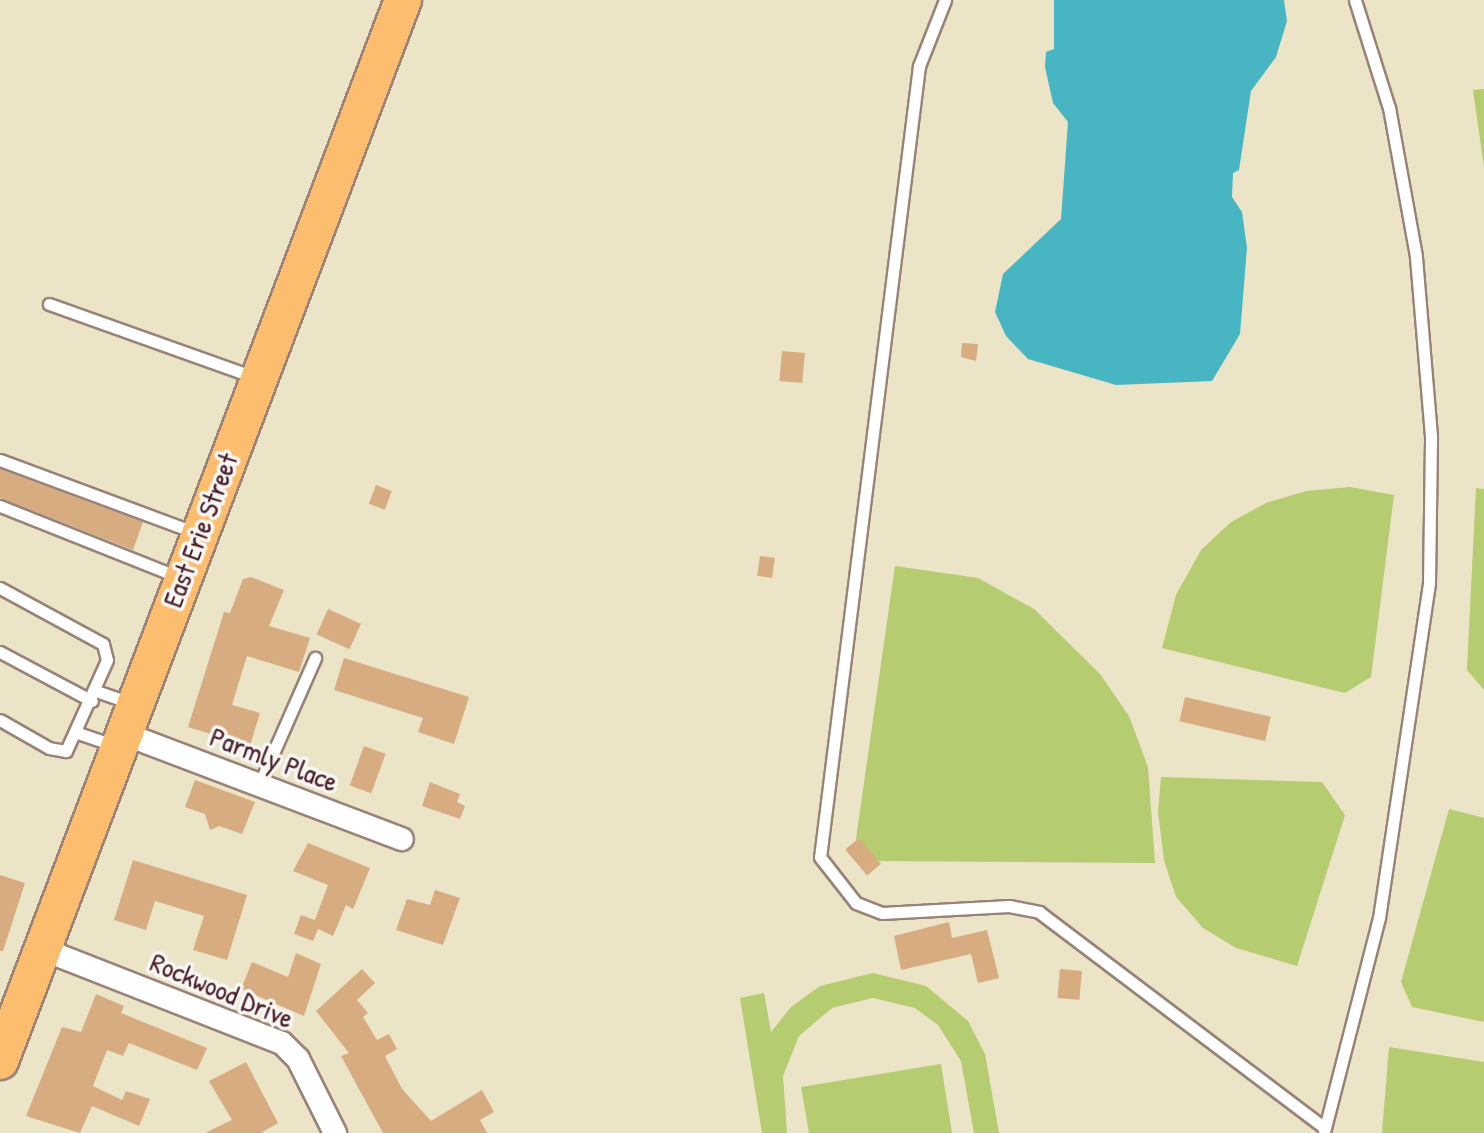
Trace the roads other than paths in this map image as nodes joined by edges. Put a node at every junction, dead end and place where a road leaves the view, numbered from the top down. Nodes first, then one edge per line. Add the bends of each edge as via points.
1 (403, 0) edge
2 (945, 0) edge
3 (1355, 0) edge
4 (49, 304) dead end
5 (258, 378) junction
6 (0, 460) edge
7 (0, 506) edge
8 (199, 534) junction
9 (181, 579) junction
10 (0, 588) edge
11 (0, 652) edge
12 (315, 658) dead end
13 (94, 696) junction
14 (0, 720) edge
15 (127, 729) junction
16 (78, 733) junction
17 (259, 785) junction
18 (402, 839) dead end
19 (42, 949) junction
20 (0, 1061) edge
21 (1324, 1130) edge
22 (335, 1133) edge

1 - 5 main road, East Erie Street
2 - 21 lane via 919,66 820,857 856,903 882,913 1009,906 1039,912
3 - 21 lane via 1389,108 1416,256 1431,436 1429,583 1379,918
4 - 5 lane
5 - 8 main road, East Erie Street
6 - 8 lane
7 - 9 lane
8 - 9 main road, East Erie Street
9 - 15 main road, East Erie Street
10 - 13 lane via 103,644 106,669
11 - 13 lane
12 - 17 lane
13 - 15 lane
13 - 16 lane
14 - 16 lane via 58,751 73,746
15 - 16 lane
15 - 17 street, Parmly Place
15 - 19 main road, East Erie Street
17 - 18 street, Parmly Place
19 - 20 main road, East Erie Street
19 - 22 street, Rockwood Drive via 282,1043 298,1059

